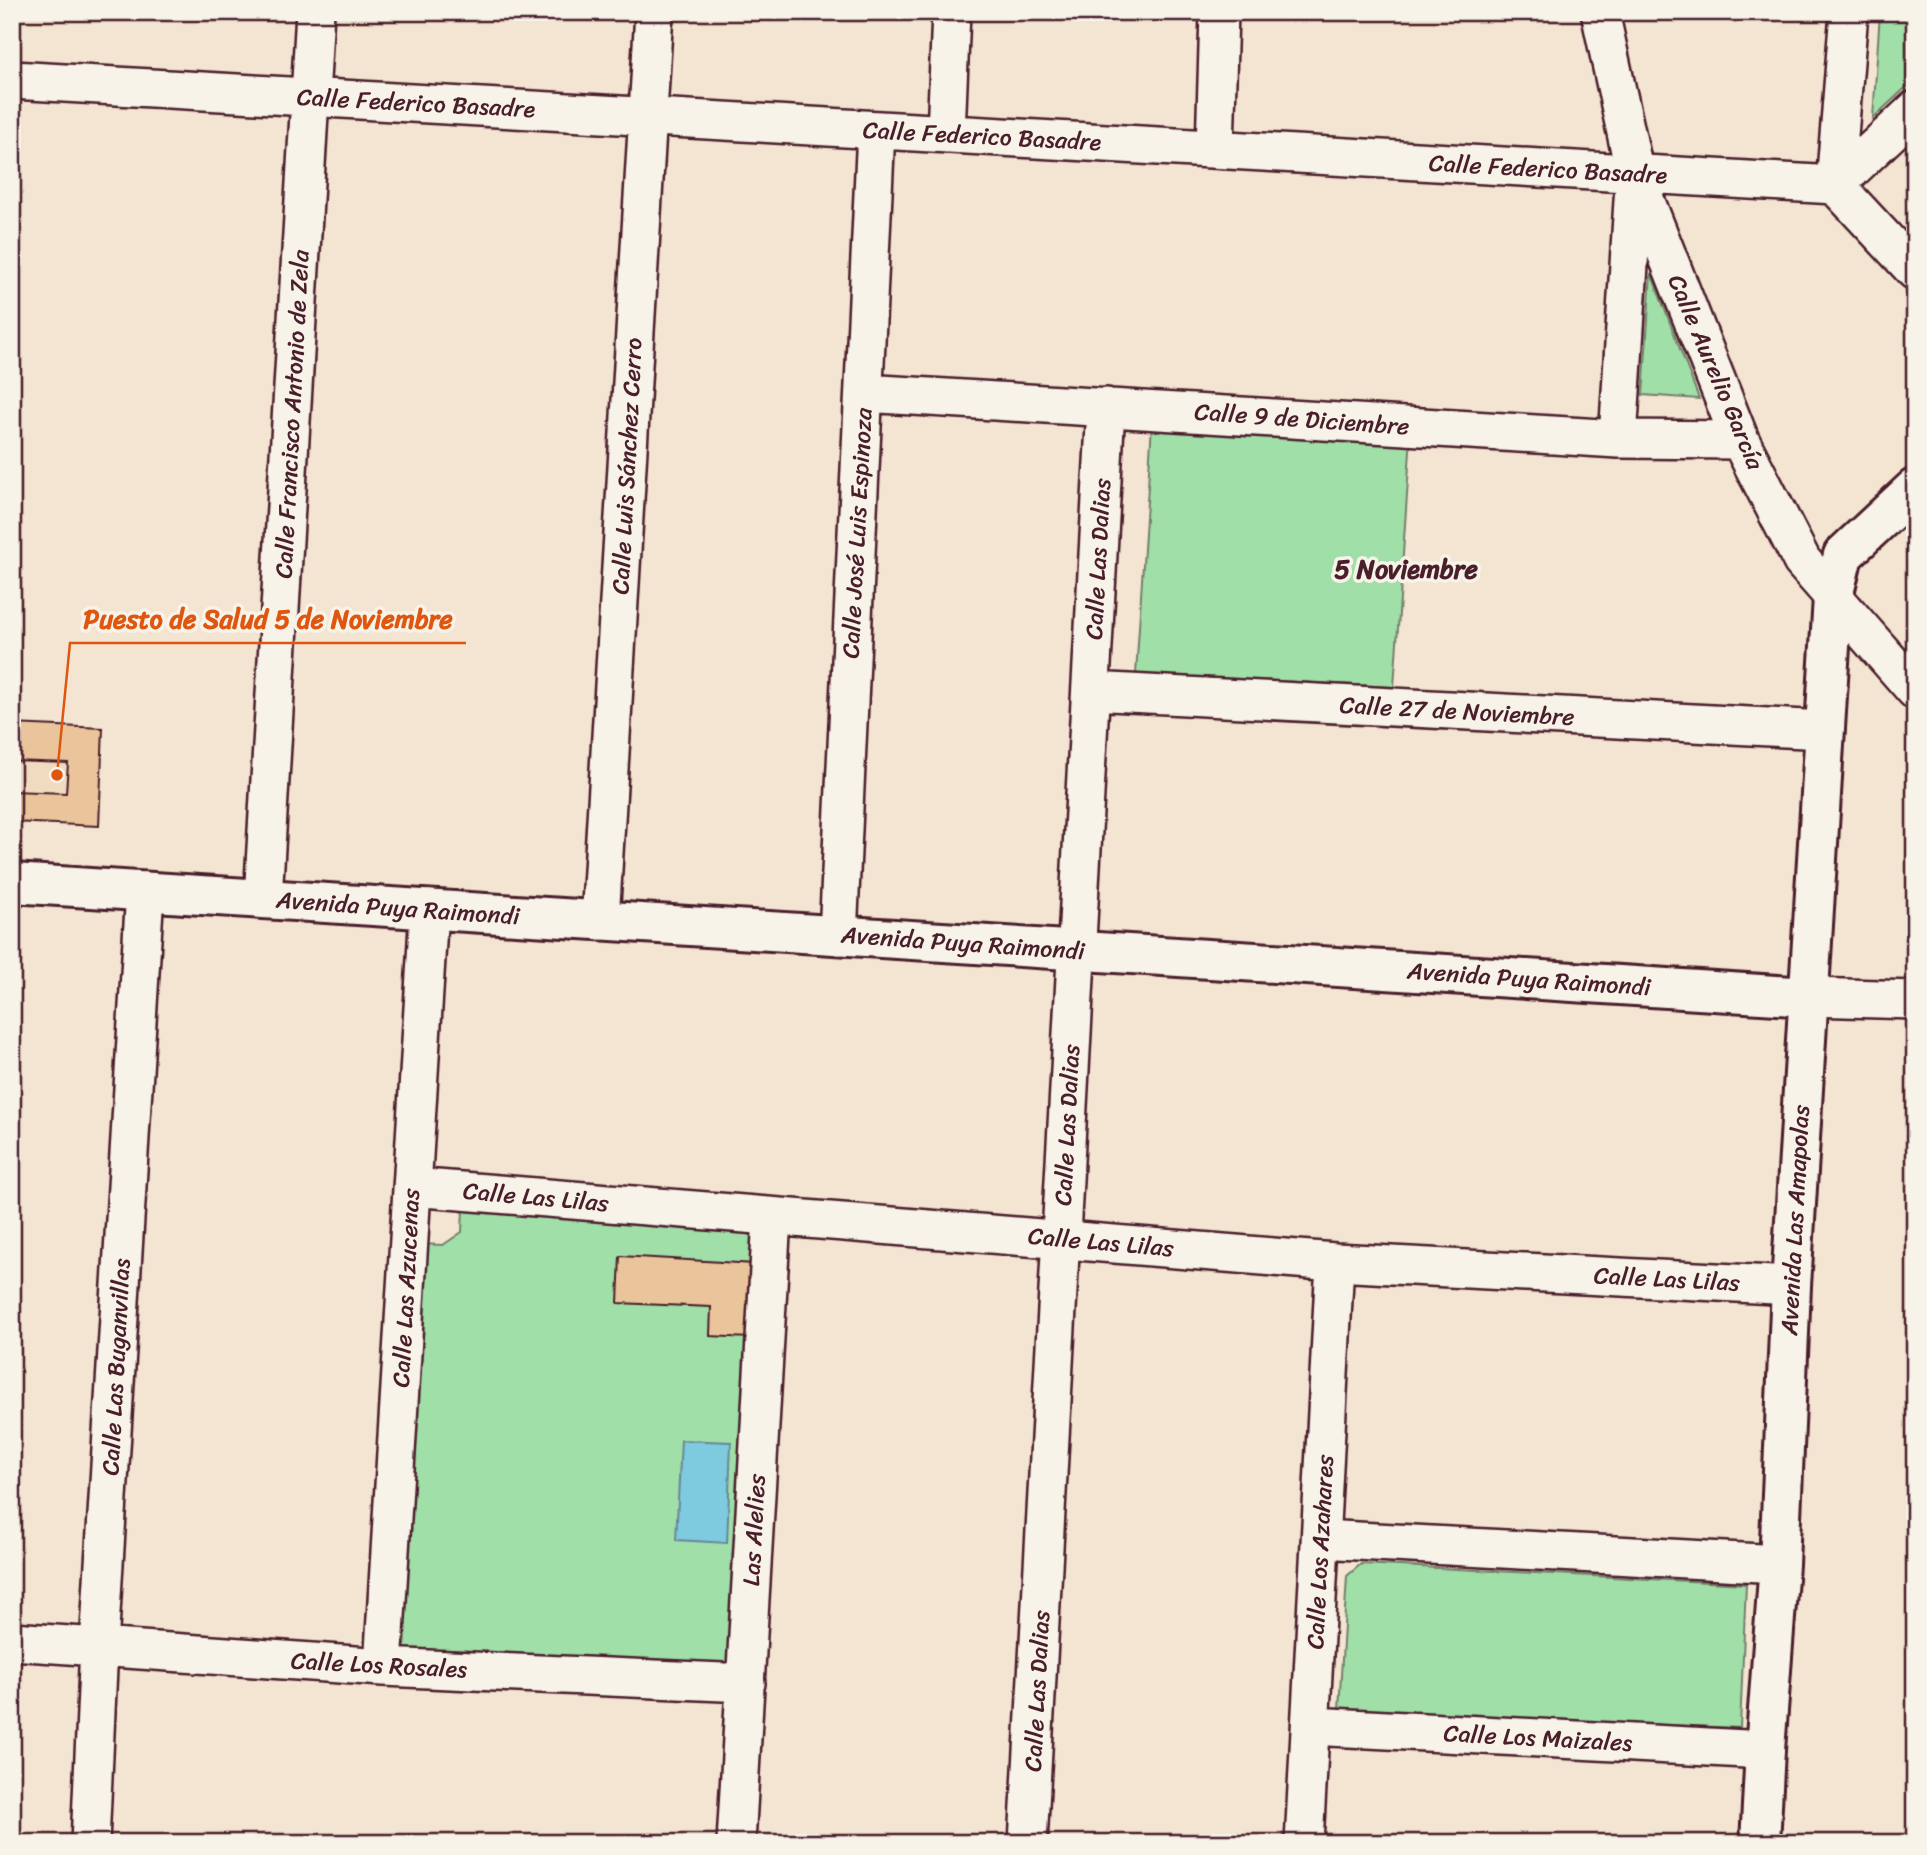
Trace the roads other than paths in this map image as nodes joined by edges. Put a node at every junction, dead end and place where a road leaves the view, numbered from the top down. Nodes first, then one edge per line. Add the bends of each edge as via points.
1 (315, 12) edge
2 (654, 12) edge
3 (951, 12) edge
4 (1219, 12) edge
5 (1600, 12) edge
6 (1849, 12) edge
7 (12, 79) edge
8 (310, 97) junction
9 (1915, 110) edge
10 (648, 116) junction
11 (876, 130) junction
12 (946, 134) junction
13 (1215, 149) junction
14 (1635, 174) junction
15 (1835, 185) junction
16 (1915, 271) edge
17 (864, 393) junction
18 (1107, 407) junction
19 (1618, 439) junction
20 (1740, 440) junction
21 (1915, 488) edge
22 (1833, 597) junction
23 (1915, 690) edge
24 (1091, 691) junction
25 (1824, 730) junction
26 (12, 883) edge
27 (145, 891) junction
28 (263, 899) junction
29 (429, 909) junction
30 (600, 920) junction
31 (838, 936) junction
32 (1077, 950) junction
33 (1809, 997) junction
34 (1915, 1000) edge
35 (412, 1187) junction
36 (772, 1217) junction
37 (1061, 1239) junction
38 (1335, 1262) junction
39 (1791, 1286) junction
40 (1321, 1539) junction
41 (1779, 1564) junction
42 (12, 1640) edge
43 (99, 1646) junction
44 (383, 1667) junction
45 (746, 1683) junction
46 (1311, 1726) junction
47 (1765, 1750) junction
48 (90, 1843) edge
49 (736, 1843) edge
50 (1028, 1843) edge
51 (1304, 1843) edge
52 (1760, 1843) edge

1 - 8 street, Calle Francisco Antonio de Zela
2 - 10 street, Calle Luis Sánchez Cerro
3 - 12 street
4 - 13 street
5 - 14 street, Calle Aurelio García
6 - 15 street
7 - 8 street, Calle Federico Basadre
8 - 10 street, Calle Federico Basadre
8 - 28 street, Calle Francisco Antonio de Zela
9 - 15 street
10 - 11 street, Calle Federico Basadre
10 - 30 street, Calle Luis Sánchez Cerro
11 - 12 street, Calle Federico Basadre
11 - 17 street, Calle José Luis Espinoza
12 - 13 street, Calle Federico Basadre
13 - 14 street, Calle Federico Basadre
14 - 15 street, Calle Federico Basadre
14 - 19 street
14 - 20 street, Calle Aurelio García
15 - 16 street
17 - 18 street, Calle 9 de Diciembre
17 - 31 street, Calle José Luis Espinoza
18 - 19 street, Calle 9 de Diciembre
18 - 24 street, Calle Las Dalias
19 - 20 street, Calle 9 de Diciembre
20 - 22 street, Calle Aurelio García via 1802,561
21 - 22 street, Avenida Las Amapolas via 1843,555
22 - 23 street, Calle Aurelio García
22 - 25 street, Avenida Las Amapolas
24 - 25 street, Calle 27 de Noviembre
24 - 32 street, Calle Las Dalias
25 - 33 street, Avenida Las Amapolas
26 - 27 street, Avenida Puya Raimondi
27 - 28 street, Avenida Puya Raimondi
27 - 43 street, Calle Las Buganvillas
28 - 29 street, Avenida Puya Raimondi
29 - 30 street, Avenida Puya Raimondi
29 - 35 street, Calle Las Azucenas
30 - 31 street, Avenida Puya Raimondi
31 - 32 street, Avenida Puya Raimondi
32 - 33 street, Avenida Puya Raimondi
32 - 37 street, Calle Las Dalias
33 - 34 street, Avenida Puya Raimondi
33 - 39 street, Avenida Las Amapolas
35 - 36 street, Calle Las Lilas
35 - 44 street, Calle Las Azucenas
36 - 37 street, Calle Las Lilas
36 - 45 street, Las Alelies
37 - 38 street, Calle Las Lilas
37 - 50 street, Calle Las Dalias
38 - 39 street, Calle Las Lilas
38 - 40 street, Calle Los Azahares
39 - 41 street, Avenida Las Amapolas
40 - 41 street
40 - 46 street, Calle Los Azahares
41 - 47 street, Avenida Las Amapolas
42 - 43 street, Calle Los Rosales
43 - 44 street, Calle Los Rosales
43 - 48 street, Calle Las Buganvillas
44 - 45 street, Calle Los Rosales
45 - 49 street, Las Alelies
46 - 47 street, Calle Los Maizales
46 - 51 street, Calle Los Azahares
47 - 52 street, Avenida Las Amapolas

